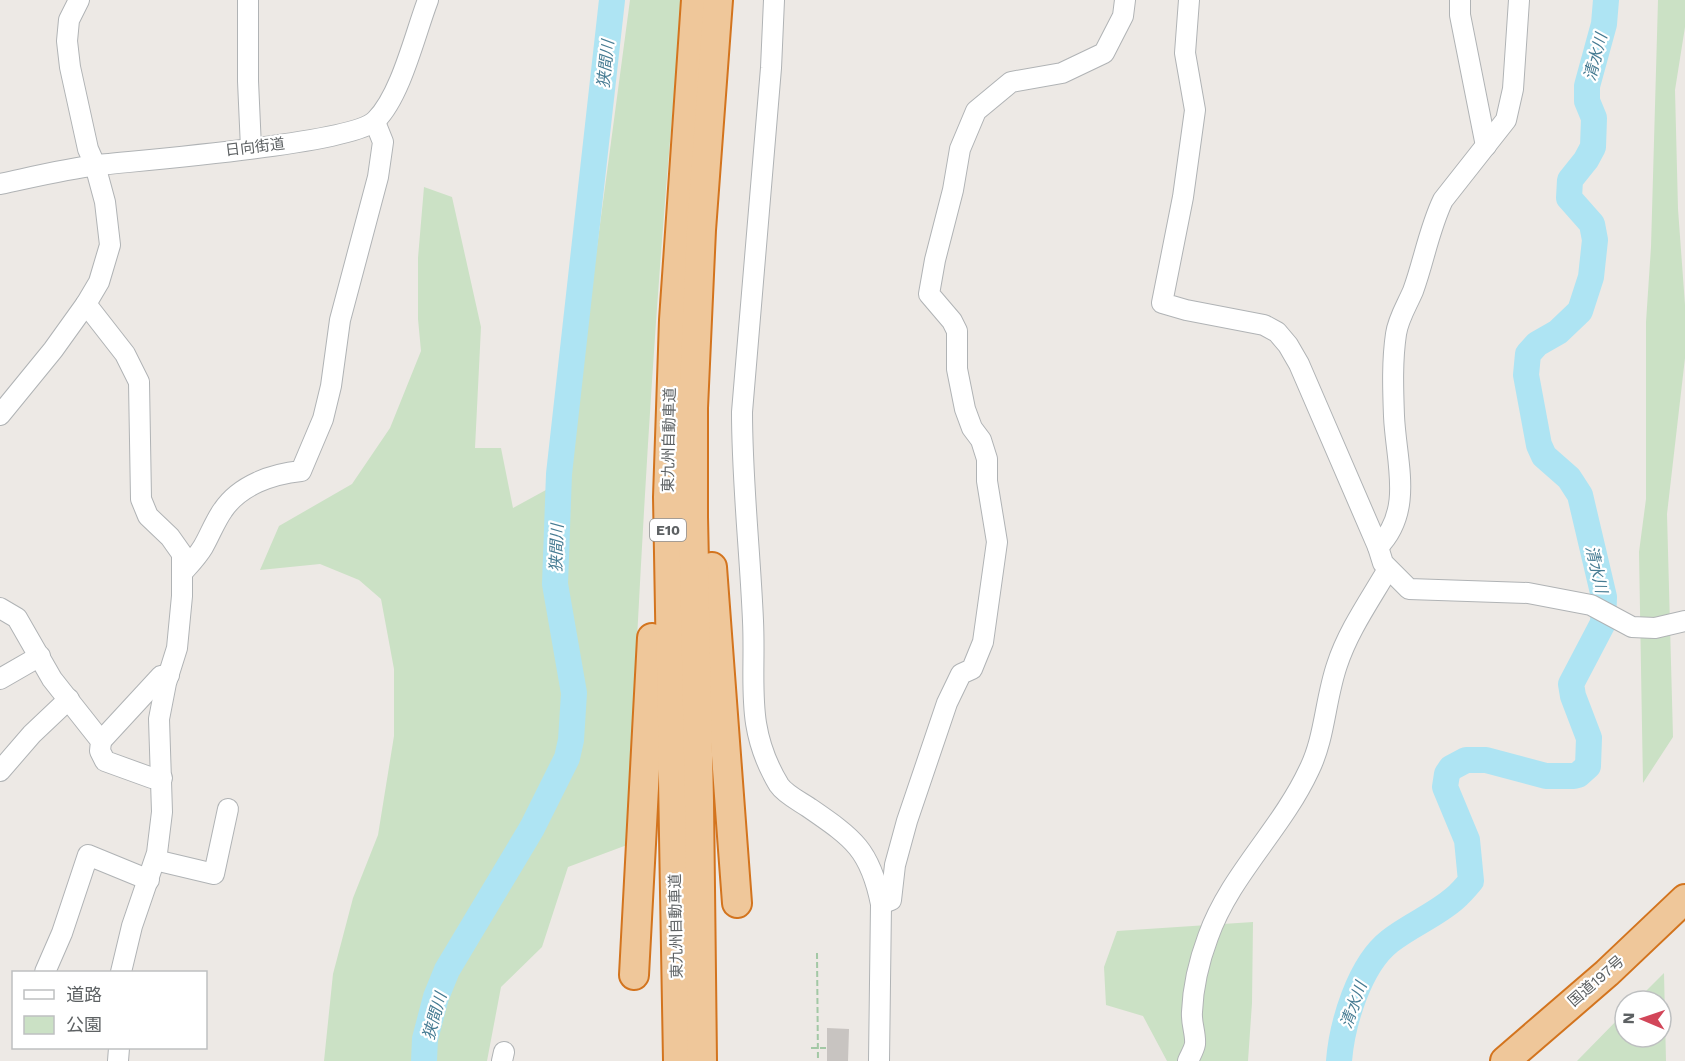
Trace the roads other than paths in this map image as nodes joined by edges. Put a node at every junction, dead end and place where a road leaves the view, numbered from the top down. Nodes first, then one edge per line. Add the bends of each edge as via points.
1 (79, 0) edge
2 (248, 0) edge
3 (428, 0) edge
4 (696, 0) edge
5 (718, 0) edge
6 (774, 0) edge
7 (1125, 0) edge
8 (1189, 0) edge
9 (1460, 0) edge
10 (1519, 0) edge
11 (375, 122) junction
12 (1486, 146) junction
13 (251, 148) junction
14 (706, 154) junction
15 (95, 165) junction
16 (0, 184) edge
17 (86, 304) junction
18 (670, 401) junction
19 (0, 415) edge
20 (1378, 547) junction
21 (1388, 569) junction
22 (182, 573) junction
23 (0, 608) edge
24 (1685, 621) edge
25 (40, 657) junction
26 (169, 675) junction
27 (0, 679) edge
28 (69, 699) junction
29 (101, 741) junction
30 (0, 771) edge
31 (162, 778) junction
32 (228, 809) dead end
33 (155, 861) junction
34 (149, 880) junction
35 (1685, 899) edge
36 (737, 903) dead end
37 (881, 904) junction
38 (1685, 909) edge
39 (45, 971) edge
40 (121, 971) edge
41 (634, 975) dead end
42 (678, 1061) edge
43 (702, 1061) edge
44 (879, 1061) edge
45 (1188, 1061) edge
46 (1505, 1061) edge
47 (1534, 1061) edge

1 - 15 street via 69,20 67,41 79,112
2 - 13 street
3 - 11 street via 396,90
4 - 18 highway, 東九州自動車道 / E10
5 - 14 highway, 東九州自動車道 / E10
6 - 37 street via 742,412 753,623 753,708 759,744 781,787 862,850 876,879
7 - 37 street via 1123,16 1104,53 1062,73 1011,82 976,111 960,149 929,294 957,331 957,369 965,409 987,459 997,542 983,642 972,669 961,674 947,703 907,822 895,865 891,900
8 - 20 street via 1185,53 1195,110 1162,303 1264,325 1277,332 1299,364
9 - 12 street
10 - 12 street via 1511,99 1506,120
11 - 13 street, 日向街道 via 343,134
11 - 22 street via 383,142 378,177 340,320 323,419 301,471 259,481 240,491
12 - 20 street via 1436,214 1413,290 1396,330 1394,416 1400,504 1395,525
13 - 15 street, 日向街道
14 - 36 highway via 706,429 713,585
14 - 43 highway, 東九州自動車道 / E10 via 693,408
15 - 16 street, 日向街道
15 - 17 street via 105,202 110,245 99,282
17 - 19 street
17 - 22 street via 125,354 139,382 141,499 148,516 182,554
18 - 41 highway via 659,522
18 - 42 highway, 東九州自動車道 / E10 via 669,623
20 - 21 street
21 - 24 street via 1409,589 1528,593 1591,605 1632,627 1655,628
21 - 45 street via 1337,663 1309,771 1215,917 1200,959 1191,1014 1195,1045
22 - 26 street via 177,648
23 - 25 street via 17,618
25 - 27 street
25 - 28 street
26 - 29 street via 161,676
26 - 31 street via 159,719
28 - 29 street
28 - 30 street
29 - 31 street via 105,761
31 - 33 street
32 - 33 street via 214,874
33 - 34 street
34 - 39 street via 88,855
34 - 40 street
35 - 46 highway, 国道197号
37 - 44 street
38 - 47 highway, 国道197号

